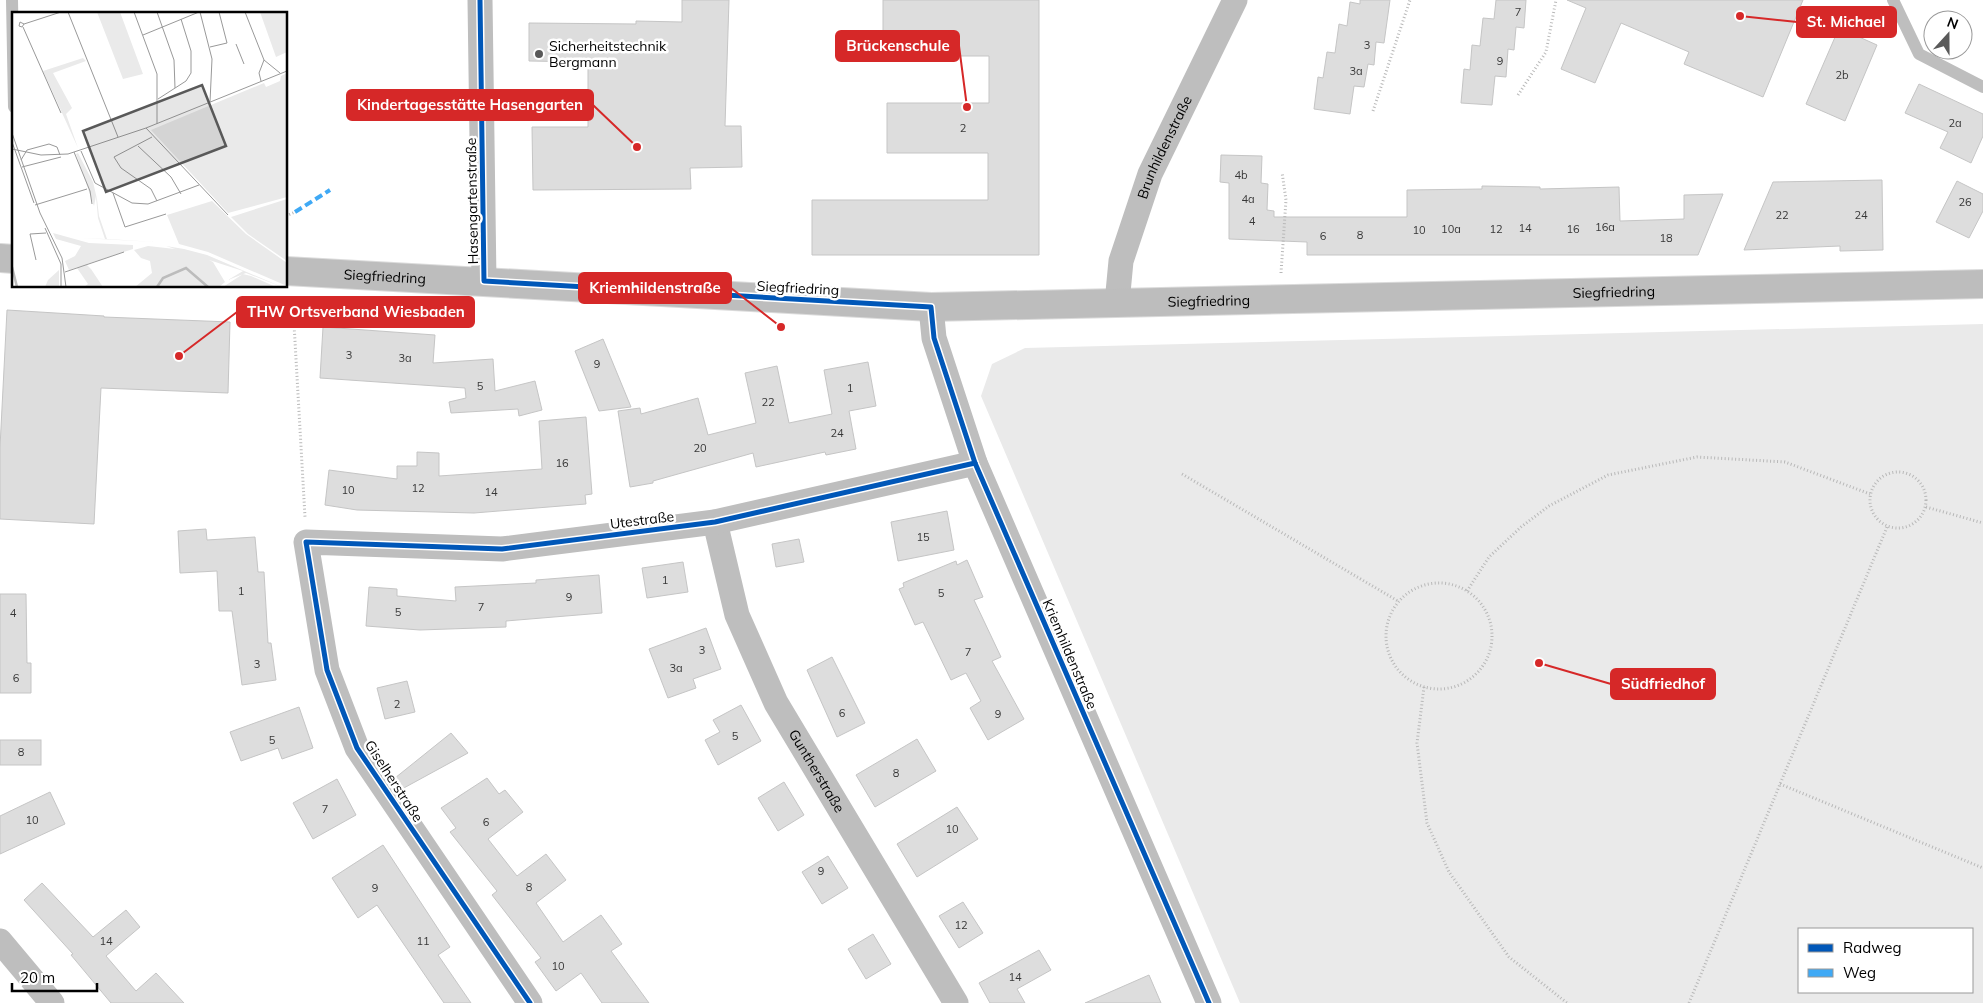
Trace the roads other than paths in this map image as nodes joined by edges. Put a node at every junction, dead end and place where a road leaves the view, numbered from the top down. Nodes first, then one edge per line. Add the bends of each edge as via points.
1 (480, 0) edge
2 (1235, 0) edge
3 (1893, 0) edge
4 (1983, 87) edge
5 (288, 271) edge
6 (484, 281) junction
7 (1983, 284) edge
8 (1117, 303) junction
9 (931, 307) junction
10 (975, 463) junction
11 (715, 522) junction
12 (306, 542) joint
13 (0, 941) edge
14 (52, 1003) edge
15 (530, 1003) edge
16 (956, 1003) edge
17 (1209, 1003) edge

1 - 6 street, Hasengartenstraße
2 - 8 street, Brunhildenstraße via 1150,174 1122,261
3 - 4 lane via 1919,54
5 - 6 main road, Siegfriedring
6 - 9 main road, Siegfriedring
7 - 8 main road, Siegfriedring
8 - 9 main road, Siegfriedring
9 - 10 street, Kriemhildenstraße via 934,338
10 - 11 street, Utestraße
10 - 17 street, Kriemhildenstraße
11 - 12 street, Utestraße via 502,548
11 - 16 street, Guntherstraße via 737,615 776,703
12 - 15 street, Giselherstraße via 327,670 357,748
13 - 14 street

